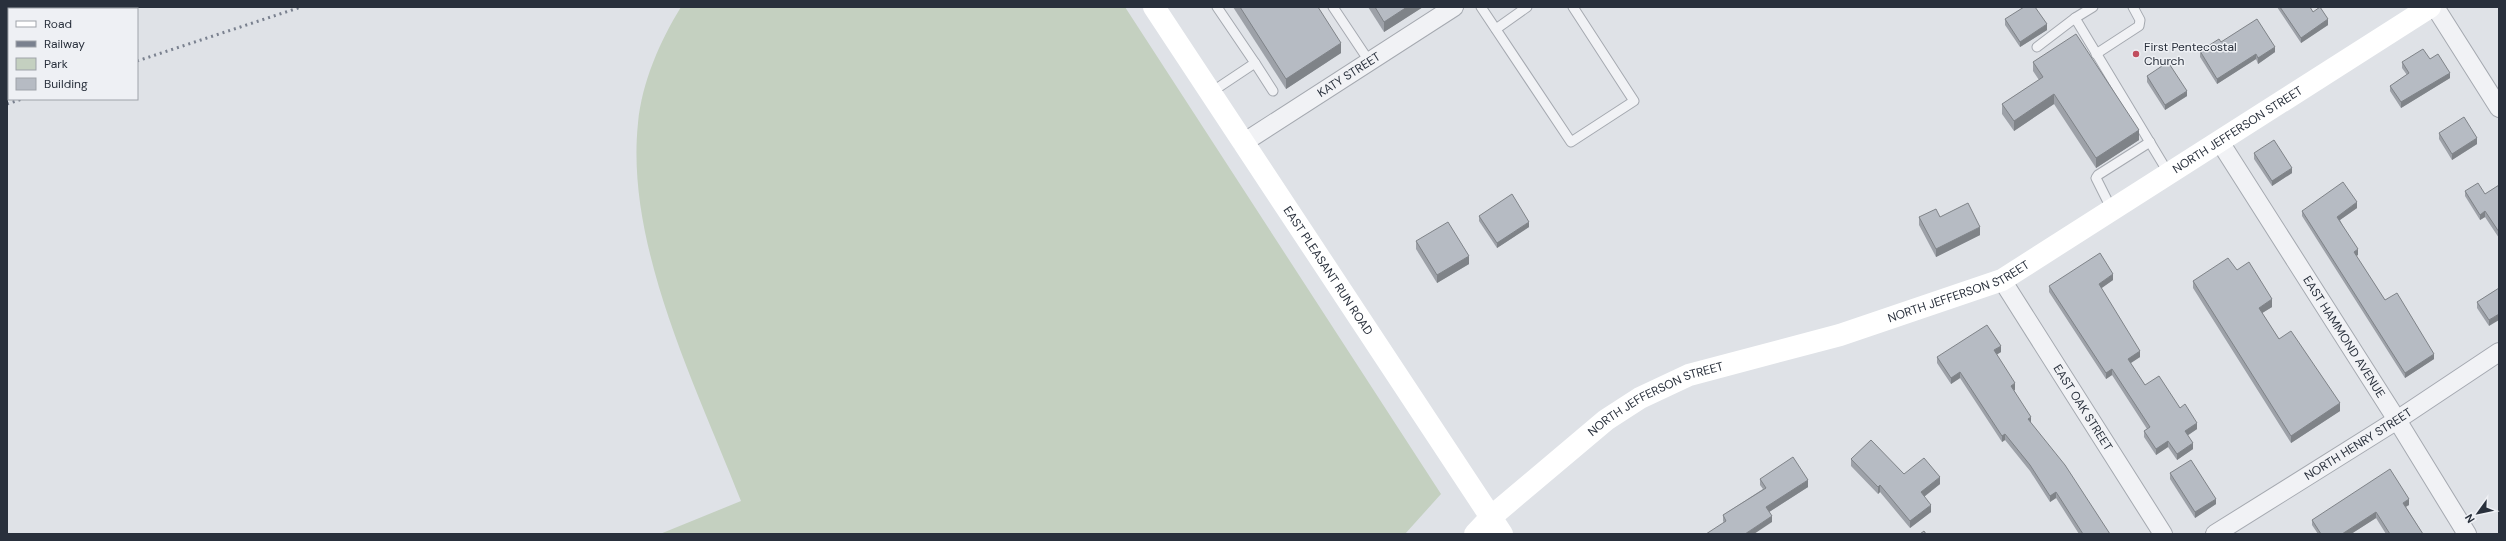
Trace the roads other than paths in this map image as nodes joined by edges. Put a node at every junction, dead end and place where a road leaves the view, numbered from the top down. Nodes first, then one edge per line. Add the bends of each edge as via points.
1 (1154, 7) edge
2 (1217, 7) edge
3 (1333, 7) edge
4 (1454, 7) edge
5 (1481, 7) edge
6 (1527, 7) edge
7 (1573, 7) edge
8 (2093, 7) edge
9 (2133, 7) edge
10 (2430, 7) edge
11 (2435, 7) edge
12 (2075, 18) junction
13 (1496, 28) junction
14 (2037, 47) dead end
15 (2096, 54) junction
16 (1369, 61) junction
17 (1255, 63) junction
18 (1273, 91) dead end
19 (1210, 92) junction
20 (2499, 108) edge
21 (2150, 142) junction
22 (2220, 142) junction
23 (1243, 143) junction
24 (2169, 174) junction
25 (2112, 210) junction
26 (2002, 280) junction
27 (2499, 352) edge
28 (2397, 420) junction
29 (1496, 526) edge
30 (1475, 534) edge
31 (2163, 534) edge
32 (2215, 534) edge
33 (2466, 534) edge

1 - 19 street, EAST PLEASANT RUN ROAD
2 - 17 lane
3 - 16 lane
4 - 16 street, KATY STREET
5 - 13 lane
6 - 13 lane
7 - 13 lane via 1634,101 1571,142
8 - 12 lane
9 - 15 lane via 2140,20 2139,26
10 - 22 street, NORTH JEFFERSON STREET
11 - 20 street
12 - 14 lane
12 - 15 lane
15 - 21 lane
16 - 23 street, KATY STREET
17 - 18 lane
17 - 19 lane
19 - 23 street, EAST PLEASANT RUN ROAD
21 - 24 lane
21 - 25 lane via 2096,178
22 - 24 street, NORTH JEFFERSON STREET
22 - 28 street, EAST HAMMOND AVENUE
23 - 29 street, EAST PLEASANT RUN ROAD
24 - 25 street, NORTH JEFFERSON STREET
25 - 26 street, NORTH JEFFERSON STREET
26 - 29 street, NORTH JEFFERSON STREET via 1840,335 1682,378 1640,398 1606,420
26 - 31 street, EAST OAK STREET
27 - 28 street, NORTH HENRY STREET
28 - 32 street, NORTH HENRY STREET
28 - 33 street, EAST HAMMOND AVENUE
29 - 30 street, NORTH JEFFERSON STREET

